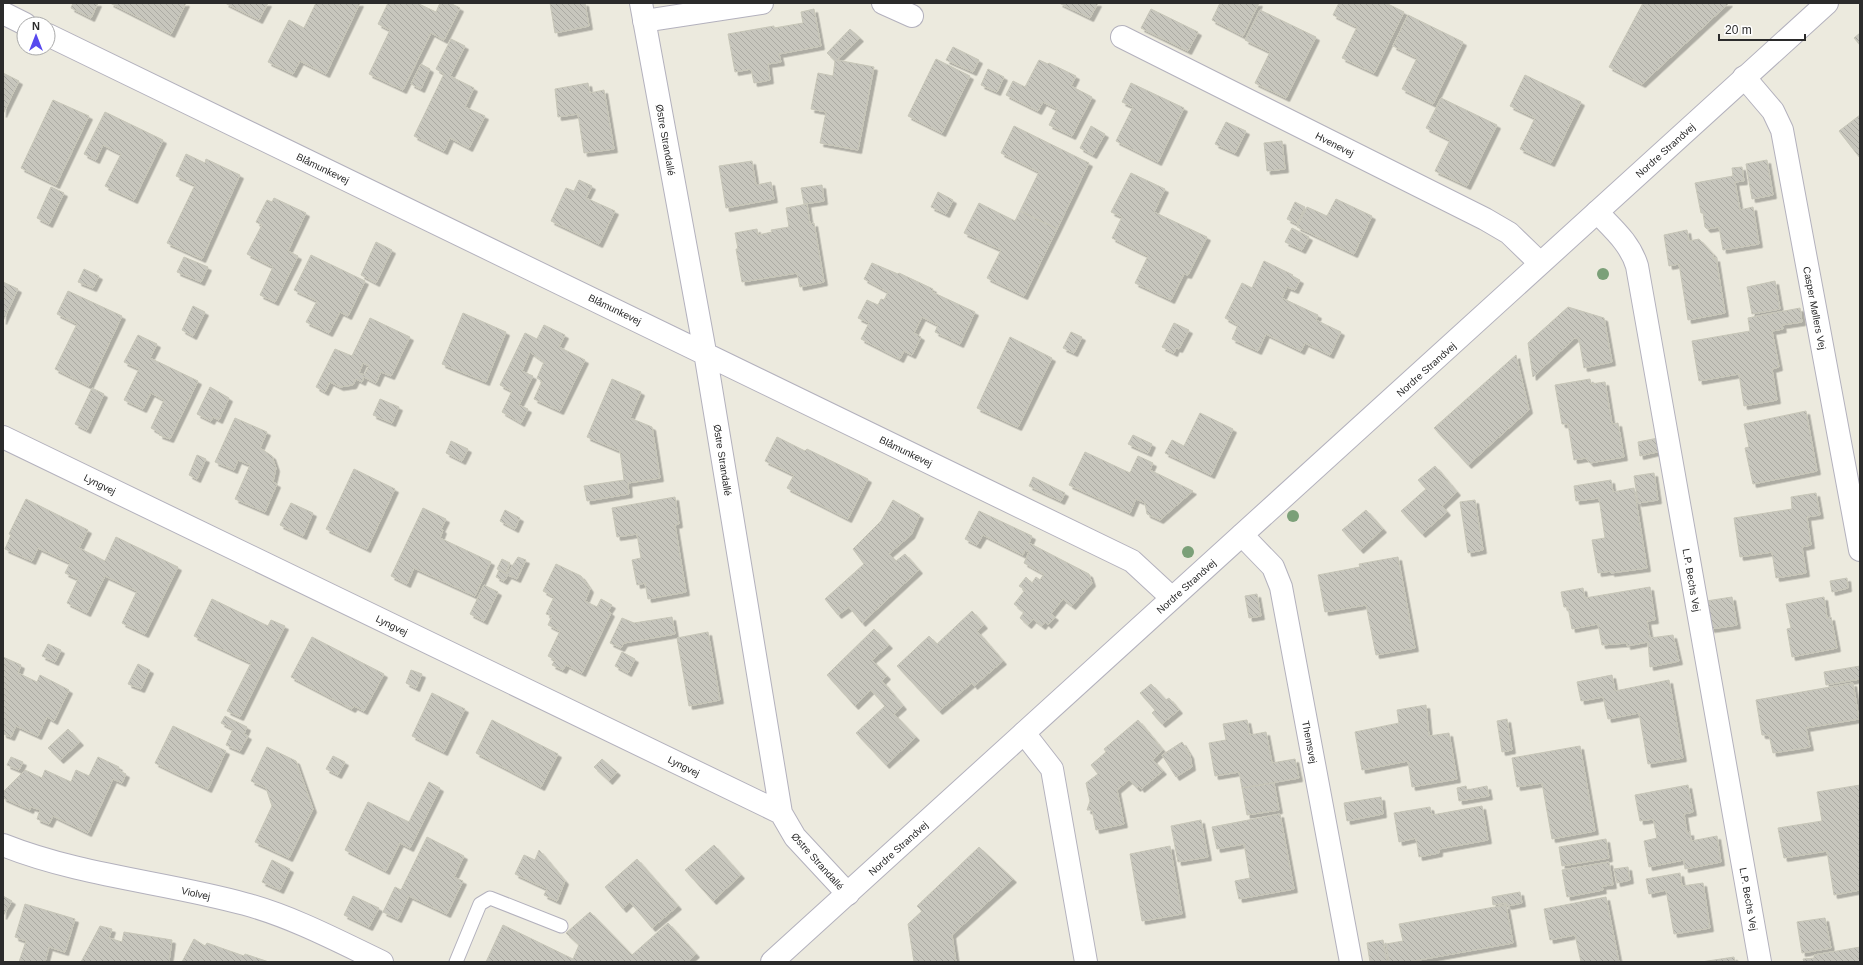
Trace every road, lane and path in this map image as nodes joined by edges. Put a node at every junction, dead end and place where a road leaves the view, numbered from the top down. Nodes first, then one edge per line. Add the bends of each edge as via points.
1 (762, 3) edge
2 (882, 3) edge
3 (1827, 3) edge
4 (643, 12) edge
5 (3, 13) edge
6 (912, 16) dead end
7 (16, 19) edge
8 (1122, 37) dead end
9 (56, 39) edge
10 (1744, 77) junction
11 (1596, 212) junction
12 (1540, 262) junction
13 (705, 352) junction
14 (3, 437) edge
15 (1242, 535) junction
16 (1860, 550) edge
17 (1172, 598) junction
18 (1024, 733) junction
19 (781, 813) junction
20 (3, 845) edge
21 (848, 894) junction
22 (561, 926) dead end
23 (382, 962) edge
24 (456, 962) edge
25 (772, 962) edge
26 (1086, 962) edge
27 (1351, 962) edge
28 (1760, 962) edge

1 - 4 street
2 - 6 street
3 - 10 street, Nordre Strandvej
4 - 13 street, Østre Strandallé
5 - 7 street
8 - 12 street, Hvenevej via 1484,219 1509,233
9 - 13 street, Blåmunkevej
10 - 11 street, Nordre Strandvej
10 - 16 street, Casper Møllers Vej via 1773,111 1782,130
11 - 12 street, Nordre Strandvej
11 - 28 street, L.P. Bechs Vej via 1627,244 1637,266
12 - 15 street, Nordre Strandvej
13 - 17 street, Blåmunkevej via 1132,561
13 - 19 street, Østre Strandallé
14 - 19 street, Lyngvej
15 - 17 street, Nordre Strandvej
15 - 27 street, Themsvej via 1272,567 1281,587
17 - 18 street, Nordre Strandvej
18 - 21 street, Nordre Strandvej
18 - 26 street via 1052,769
19 - 21 street, Østre Strandallé via 795,837
20 - 23 street, Violvej via 32,857 91,872 246,904 309,927
21 - 25 street, Nordre Strandvej
22 - 24 lane via 490,898 480,904

